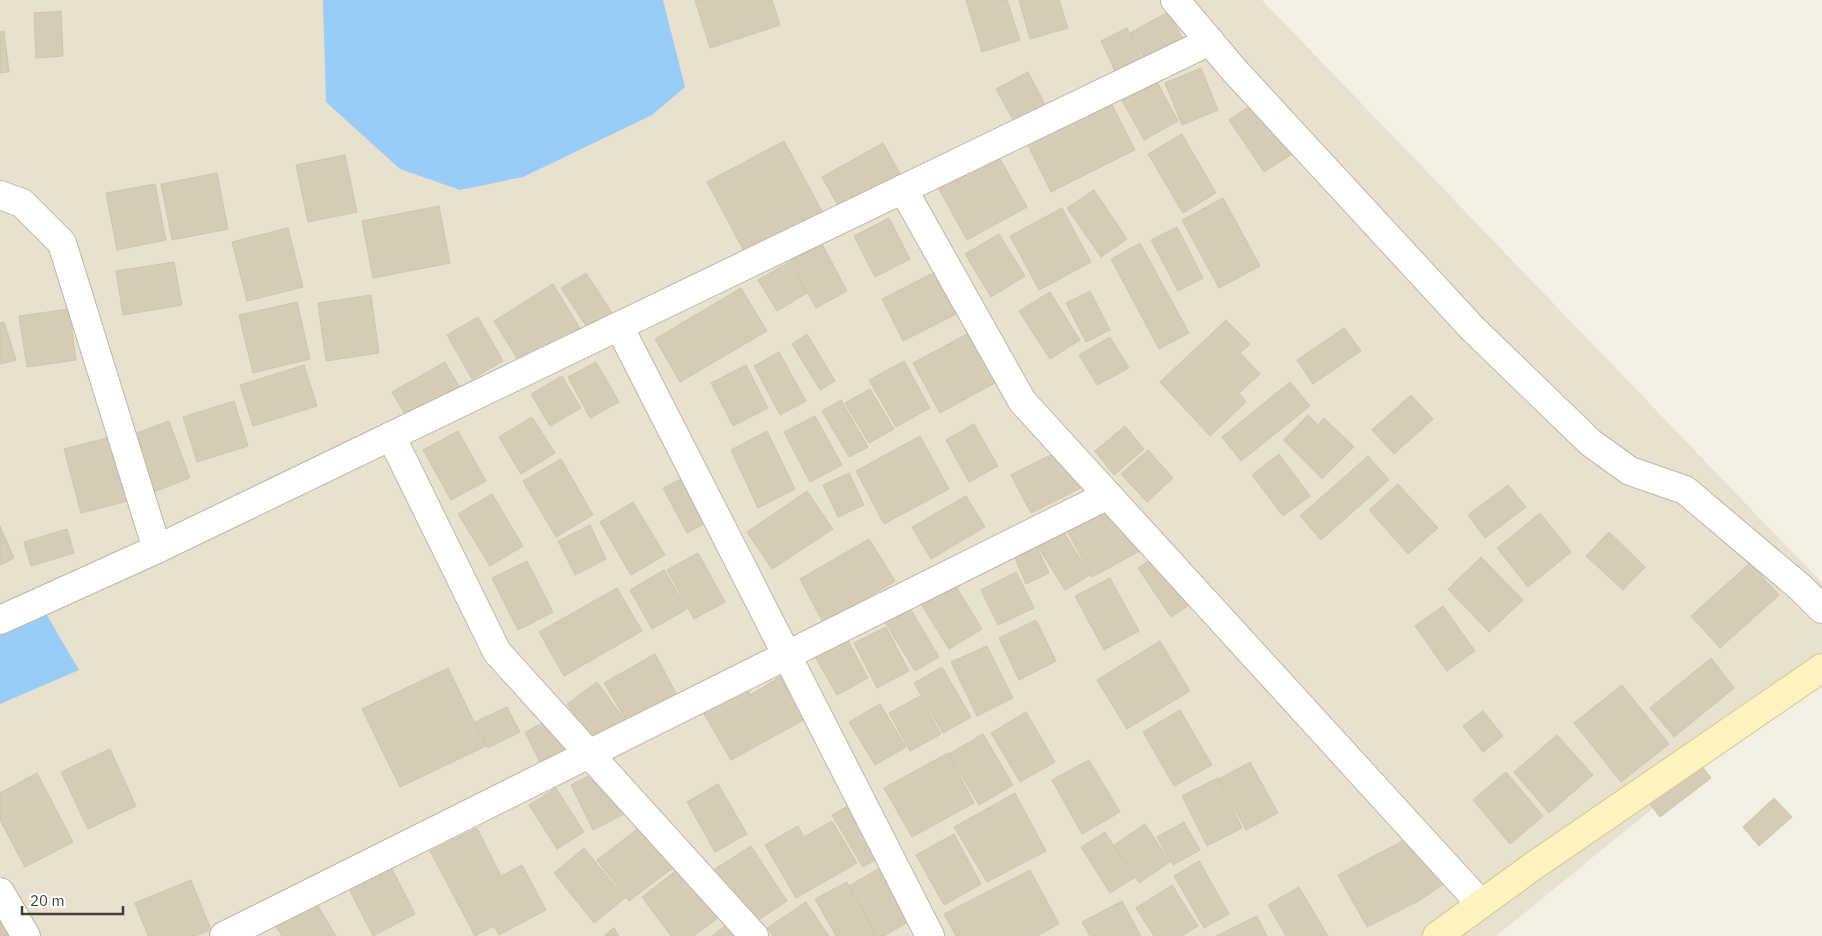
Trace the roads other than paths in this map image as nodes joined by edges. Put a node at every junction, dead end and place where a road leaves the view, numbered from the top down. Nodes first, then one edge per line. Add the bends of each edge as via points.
1 (1176, 0) edge
2 (1210, 41) junction
3 (903, 189) junction
4 (0, 195) edge
5 (619, 326) junction
6 (391, 436) junction
7 (1108, 495) junction
8 (157, 549) junction
9 (1822, 609) edge
10 (0, 620) edge
11 (787, 655) junction
12 (1822, 668) edge
13 (589, 754) junction
14 (0, 892) edge
15 (1481, 904) junction
16 (26, 936) edge
17 (224, 936) edge
18 (754, 936) edge
19 (930, 936) edge
20 (1437, 936) edge

1 - 2 street
2 - 3 street
2 - 9 street via 1472,328 1592,444 1630,471 1685,490
3 - 5 street
3 - 7 street via 1022,401
4 - 8 street via 22,203 62,242
5 - 6 street
5 - 11 street
6 - 8 street
6 - 13 street via 497,652
7 - 11 street
7 - 15 street
8 - 10 street
11 - 13 street
11 - 19 street
12 - 15 street
13 - 17 street
13 - 18 street
14 - 16 street
15 - 20 street

